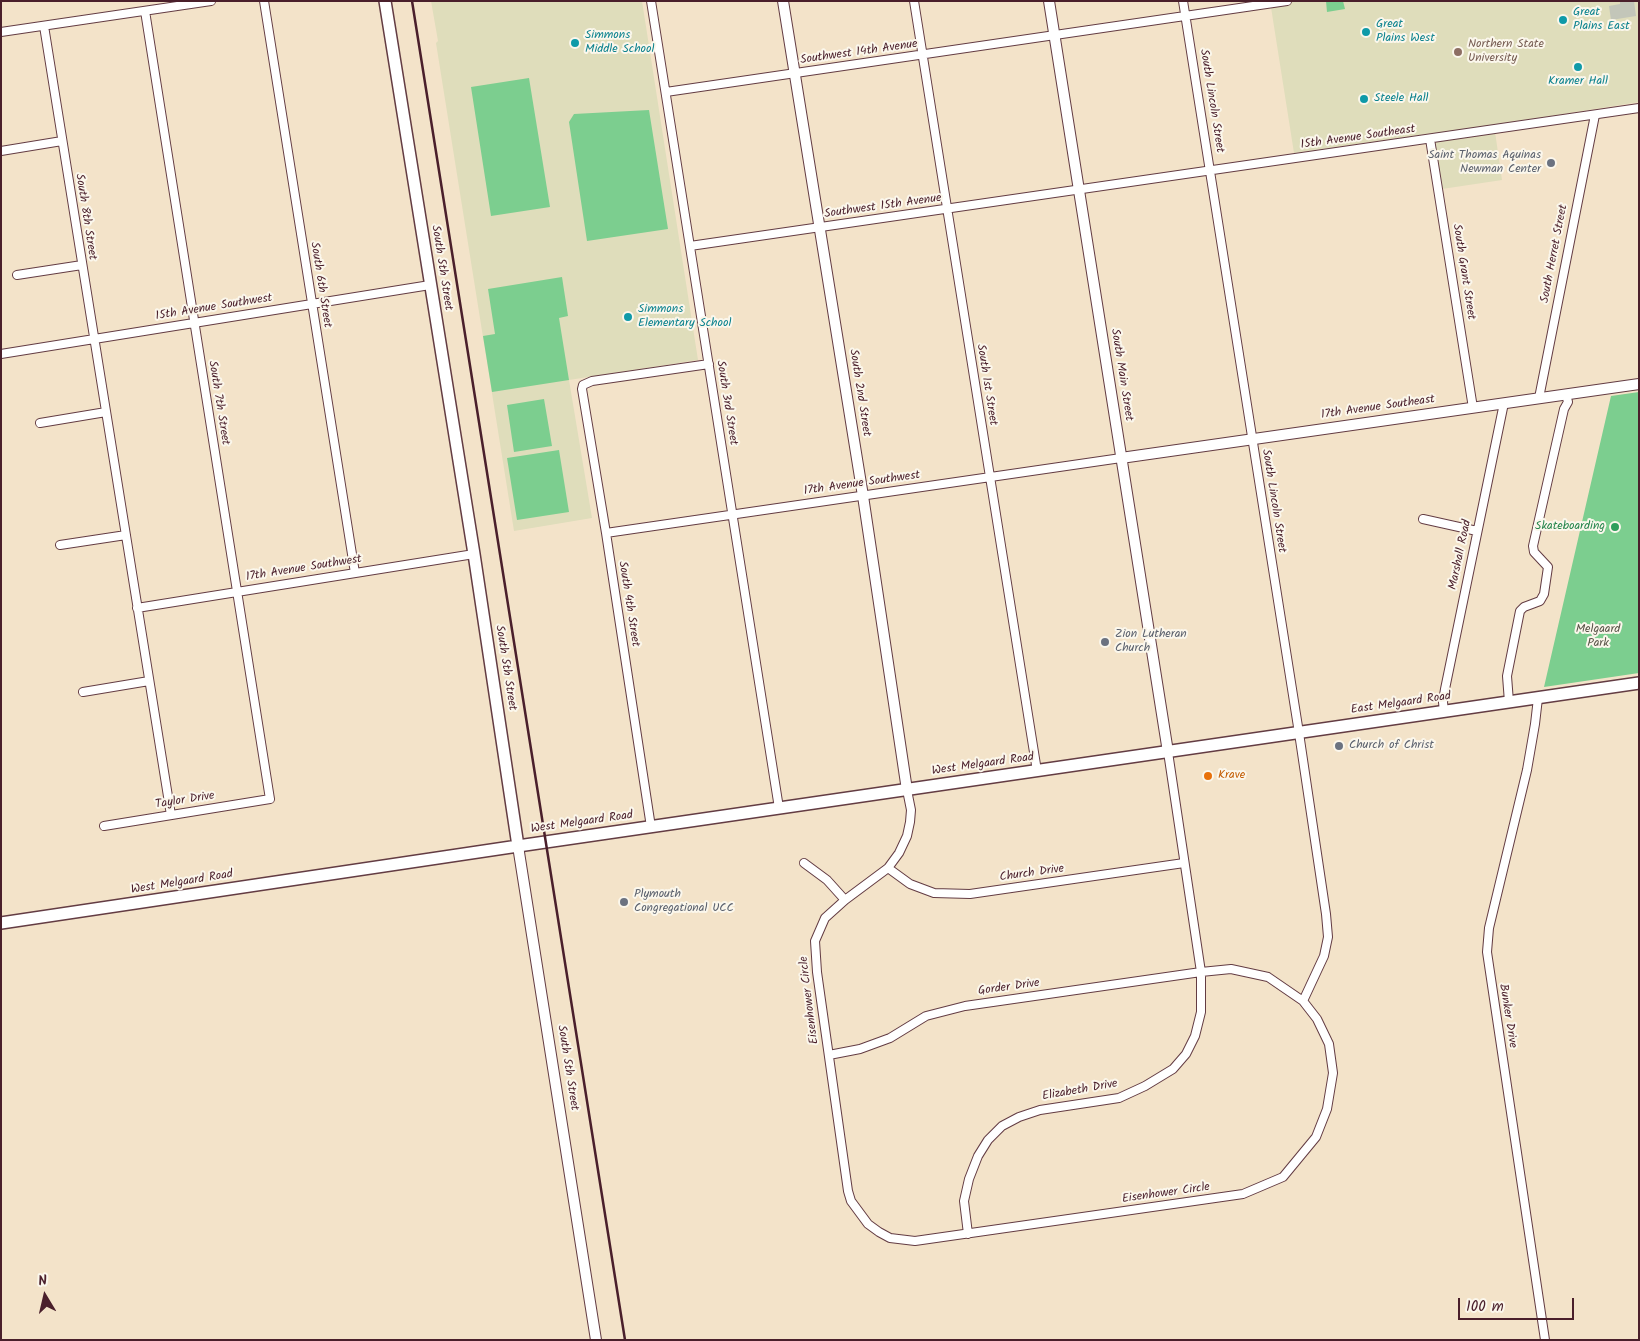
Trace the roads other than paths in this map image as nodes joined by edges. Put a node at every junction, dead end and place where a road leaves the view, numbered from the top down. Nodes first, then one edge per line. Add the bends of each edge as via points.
1 (212, 1) edge
2 (264, 1) edge
3 (385, 1) edge
4 (652, 1) edge
5 (783, 1) edge
6 (914, 1) edge
7 (1049, 1) edge
8 (1183, 1) edge
9 (1287, 1) edge
10 (145, 11) junction
11 (1186, 16) junction
12 (44, 26) junction
13 (1, 32) edge
14 (1054, 35) junction
15 (923, 55) junction
16 (794, 73) junction
17 (666, 92) junction
18 (1639, 108) edge
19 (1595, 115) junction
20 (1430, 139) junction
21 (62, 141) junction
22 (1, 151) edge
23 (1210, 171) junction
24 (1080, 189) junction
25 (948, 209) junction
26 (819, 228) junction
27 (690, 246) junction
28 (82, 265) junction
29 (16, 275) dead end
30 (430, 285) junction
31 (311, 303) junction
32 (194, 323) junction
33 (94, 339) junction
34 (1, 354) edge
35 (709, 364) junction
36 (1639, 384) edge
37 (1566, 394) junction
38 (1539, 398) junction
39 (1504, 403) junction
40 (1473, 408) junction
41 (106, 412) junction
42 (40, 423) dead end
43 (1252, 439) junction
44 (1121, 458) junction
45 (990, 477) junction
46 (862, 496) junction
47 (732, 514) junction
48 (1423, 520) dead end
49 (1477, 531) junction
50 (606, 533) junction
51 (126, 535) junction
52 (60, 545) dead end
53 (474, 554) junction
54 (355, 572) junction
55 (238, 591) junction
56 (137, 608) junction
57 (149, 681) junction
58 (1639, 683) edge
59 (83, 692) dead end
60 (1538, 698) junction
61 (1509, 702) junction
62 (1444, 712) junction
63 (1299, 733) junction
64 (1168, 752) junction
65 (1037, 771) junction
66 (907, 790) junction
67 (270, 799) joint
68 (779, 808) junction
69 (170, 815) junction
70 (104, 826) dead end
71 (651, 827) junction
72 (518, 846) junction
73 (804, 863) dead end
74 (1184, 863) junction
75 (888, 868) junction
76 (845, 900) junction
77 (1, 923) edge
78 (1201, 972) junction
79 (1303, 1001) junction
80 (828, 1055) junction
81 (968, 1234) junction
82 (596, 1340) edge
83 (1545, 1340) edge

1 - 10 street
2 - 31 street, South 6th Street
3 - 30 main road, South 5th Street
4 - 17 street, South 3rd Street
5 - 16 street, South 2nd Street
6 - 15 street, South 1st Street
7 - 14 street, South Main Street
8 - 11 street, South Lincoln Street
9 - 11 street, Southwest 14th Avenue
10 - 12 street
10 - 32 street, South 7th Street
11 - 14 street, Southwest 14th Avenue
11 - 23 street, South Lincoln Street
12 - 13 street
12 - 21 street, South 8th Street
14 - 15 street, Southwest 14th Avenue
14 - 24 street, South Main Street
15 - 16 street, Southwest 14th Avenue
15 - 25 street, South 1st Street
16 - 17 street, Southwest 14th Avenue
16 - 26 street, South 2nd Street
17 - 27 street, South 3rd Street
18 - 19 street, 15th Avenue Southeast
19 - 20 street, 15th Avenue Southeast
19 - 38 street, South Herret Street
20 - 23 street, 15th Avenue Southeast
20 - 40 street, South Grant Street
21 - 22 street
21 - 28 street, South 8th Street
23 - 24 street, 15th Avenue Southeast
23 - 43 street, South Lincoln Street
24 - 25 street, Southwest 15th Avenue
24 - 44 street, South Main Street
25 - 26 street, Southwest 15th Avenue
25 - 45 street, South 1st Street
26 - 27 street, Southwest 15th Avenue
26 - 46 street, South 2nd Street
27 - 35 street, South 3rd Street
28 - 29 street
28 - 33 street, South 8th Street
30 - 31 street, 15th Avenue Southwest
30 - 53 main road, South 5th Street
31 - 32 street, 15th Avenue Southwest
31 - 54 street, South 6th Street
32 - 33 street, 15th Avenue Southwest
32 - 55 street, South 7th Street
33 - 34 street, 15th Avenue Southwest
33 - 41 street, South 8th Street
35 - 47 street, South 3rd Street
35 - 50 street, South 4th Street via 583,385
36 - 37 street, 17th Avenue Southeast
37 - 38 street, 17th Avenue Southeast
37 - 61 street via 1568,402 1533,546 1534,552 1548,567 1544,594 1540,601 1524,606 1520,611 1507,676
38 - 39 street, 17th Avenue Southeast
39 - 40 street, 17th Avenue Southeast
39 - 49 street, Marshall Road
40 - 43 street, 17th Avenue Southeast
41 - 42 street
41 - 51 street, South 8th Street
43 - 44 street, 17th Avenue Southeast
43 - 63 street, South Lincoln Street
44 - 45 street, 17th Avenue Southwest
44 - 64 street, South Main Street
45 - 46 street, 17th Avenue Southwest
45 - 65 street, South 1st Street
46 - 47 street, 17th Avenue Southwest
46 - 66 street, South 2nd Street
47 - 50 street, 17th Avenue Southwest
47 - 68 street, South 3rd Street
48 - 49 street
49 - 62 street, Marshall Road via 1445,689
50 - 71 street, South 4th Street
51 - 52 street
51 - 56 street, South 8th Street
53 - 54 street, 17th Avenue Southwest
53 - 72 main road, South 5th Street
54 - 55 street, 17th Avenue Southwest
55 - 56 street, 17th Avenue Southwest
55 - 67 street, South 7th Street
56 - 57 street, South 8th Street
57 - 59 street
57 - 69 street, South 8th Street
58 - 60 main road, East Melgaard Road
60 - 61 main road, East Melgaard Road
60 - 83 street, Bunker Drive via 1527,770 1489,928 1487,952
61 - 62 main road, East Melgaard Road
62 - 63 main road, East Melgaard Road
63 - 64 main road, East Melgaard Road
63 - 79 street, South Lincoln Street via 1328,937 1324,956
64 - 65 main road, West Melgaard Road
64 - 74 street
65 - 66 main road, West Melgaard Road
66 - 68 main road, West Melgaard Road
66 - 75 street, Eisenhower Circle via 910,810 907,836
67 - 69 street, Taylor Drive
68 - 71 main road, West Melgaard Road
69 - 70 street, Taylor Drive
71 - 72 main road, West Melgaard Road
72 - 77 main road, West Melgaard Road
72 - 82 street, South 5th Street
73 - 76 street via 827,880
74 - 75 street, Church Drive via 970,894 934,894 910,884
74 - 78 street
75 - 76 street, Eisenhower Circle
76 - 80 street, Eisenhower Circle via 825,918 815,941
78 - 79 street, Eisenhower Circle via 1231,969 1268,977
78 - 80 street, Gorder Drive via 966,1006 926,1016 890,1038 860,1049
78 - 81 street, Elizabeth Drive via 1196,1036 1173,1069 1119,1098 1040,1110 1019,1117 1002,1126 988,1140 969,1178 964,1201
79 - 81 street, Eisenhower Circle via 1317,1019 1328,1044 1332,1073 1327,1110 1316,1137 1283,1177 1243,1194
80 - 81 street, Eisenhower Circle via 848,1192 868,1224 890,1238 915,1241

